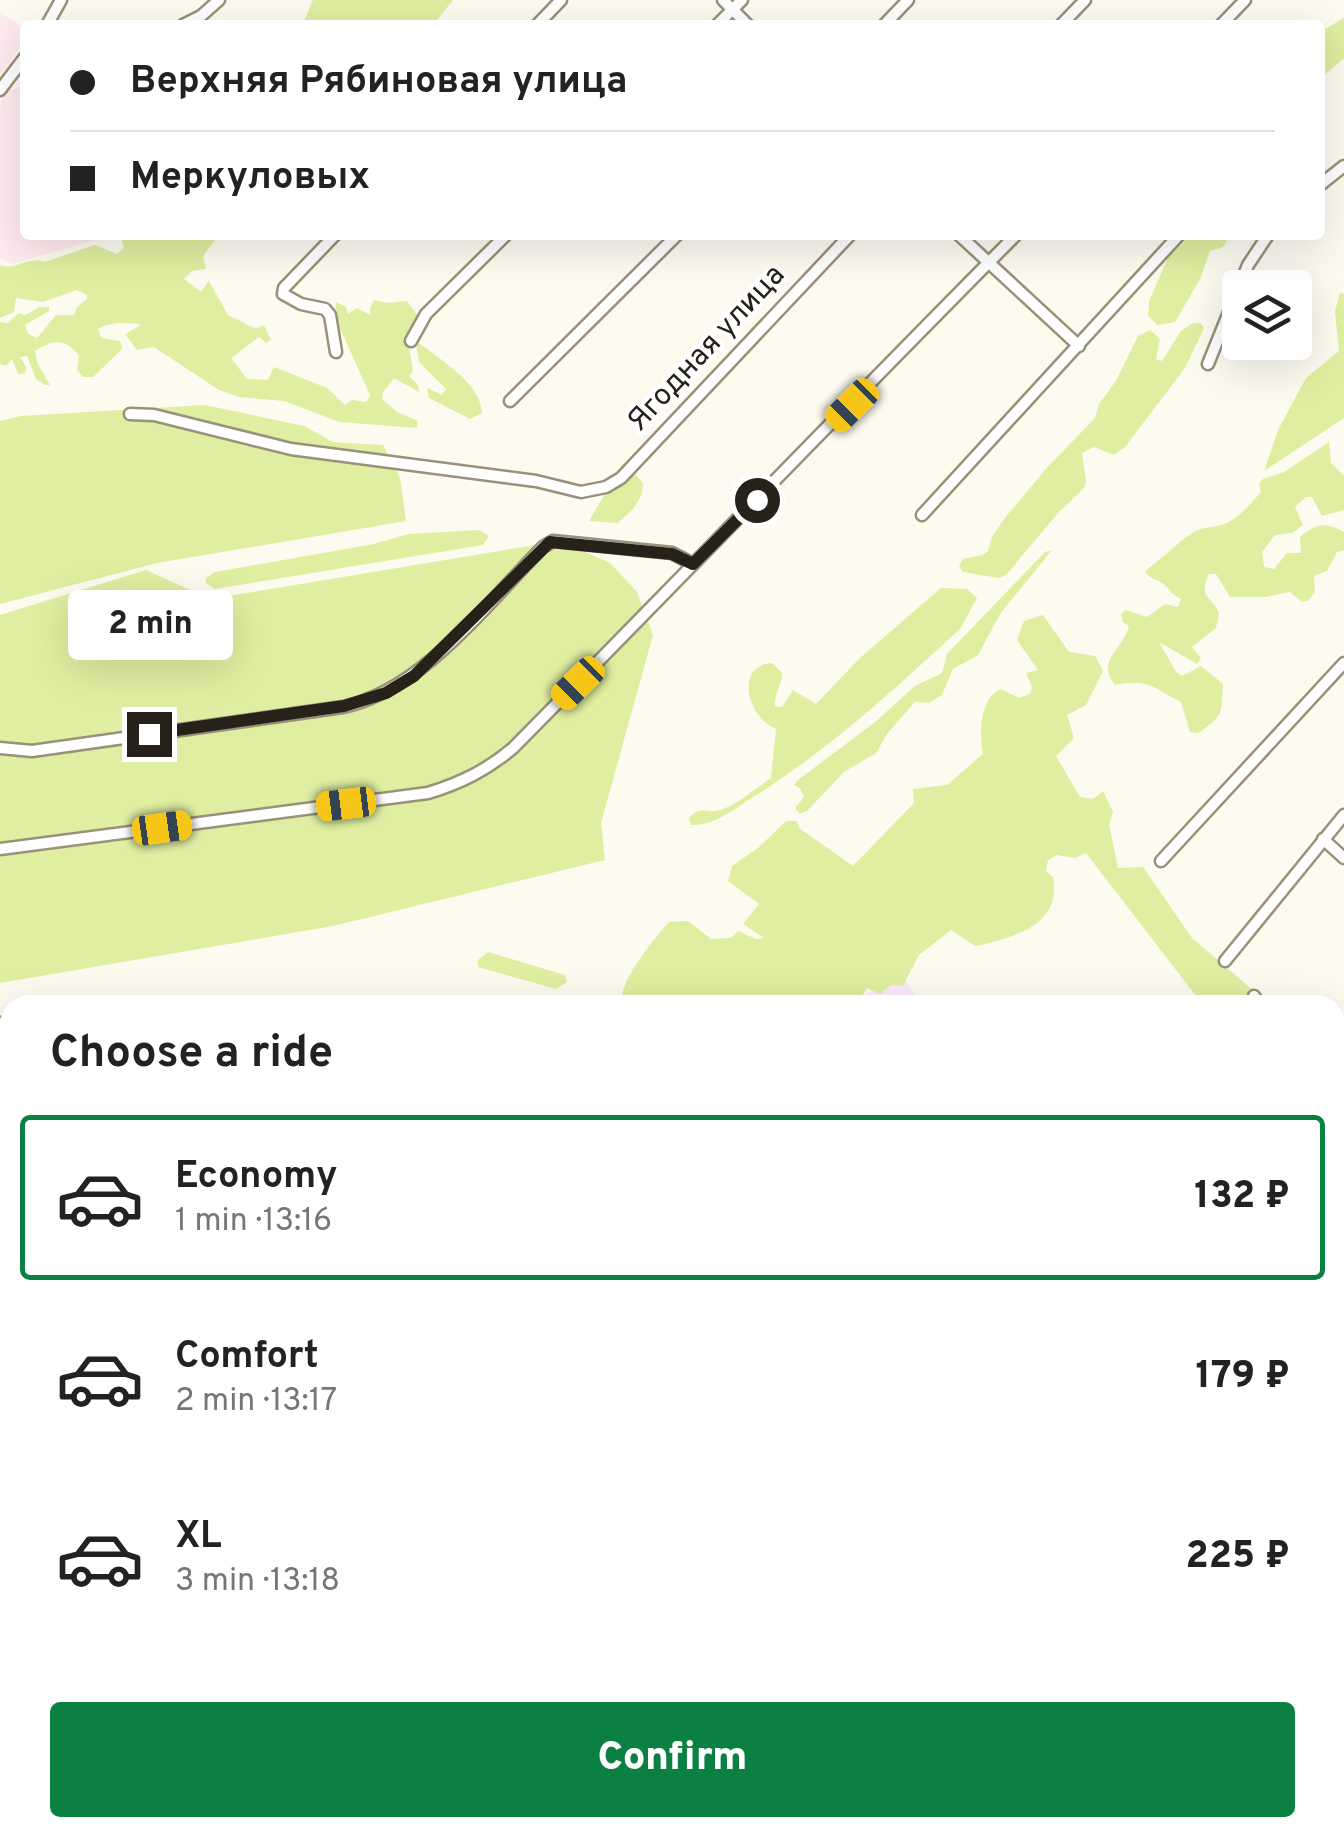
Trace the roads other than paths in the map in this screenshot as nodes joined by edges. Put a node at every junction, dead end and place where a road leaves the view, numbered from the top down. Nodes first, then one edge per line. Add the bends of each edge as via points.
1 (219, 0) edge
2 (560, 0) edge
3 (722, 0) edge
4 (742, 0) edge
5 (908, 0) edge
6 (1085, 0) edge
7 (1245, 0) edge
8 (732, 10) junction
9 (193, 20) edge
10 (541, 20) edge
11 (722, 20) edge
12 (743, 20) edge
13 (889, 20) edge
14 (1066, 20) edge
15 (1226, 20) edge
16 (20, 64) edge
17 (20, 70) edge
18 (12, 74) junction
19 (0, 90) edge
20 (330, 240) edge
21 (501, 240) edge
22 (671, 240) edge
23 (845, 240) edge
24 (964, 240) edge
25 (1011, 240) edge
26 (1174, 240) edge
27 (1265, 240) edge
28 (988, 263) junction
29 (412, 341) dead end
30 (1078, 346) junction
31 (336, 352) dead end
32 (1208, 364) dead end
33 (510, 401) dead end
34 (130, 414) dead end
35 (922, 515) dead end
36 (693, 564) junction
37 (1344, 663) edge
38 (0, 748) edge
39 (1344, 814) edge
40 (1324, 840) junction
41 (0, 849) edge
42 (1344, 858) edge
43 (1161, 860) dead end
44 (1225, 961) dead end

1 - 9 street
2 - 10 street
3 - 8 street
4 - 8 street
5 - 13 street
6 - 14 street
7 - 15 street
8 - 11 street
8 - 12 street
16 - 18 street
17 - 18 street
18 - 19 street
20 - 31 street via 283,294 325,309
21 - 29 street via 426,314
22 - 33 street
23 - 34 street, Ягодная улица via 621,478 596,489 291,449
24 - 28 street
25 - 28 street
26 - 30 street
27 - 32 street
28 - 30 street
28 - 36 street
30 - 35 street
36 - 38 street via 672,554 552,541 421,670 373,698 32,751
36 - 41 street via 513,748 458,784
37 - 43 street
39 - 40 street
40 - 42 street
40 - 44 street

